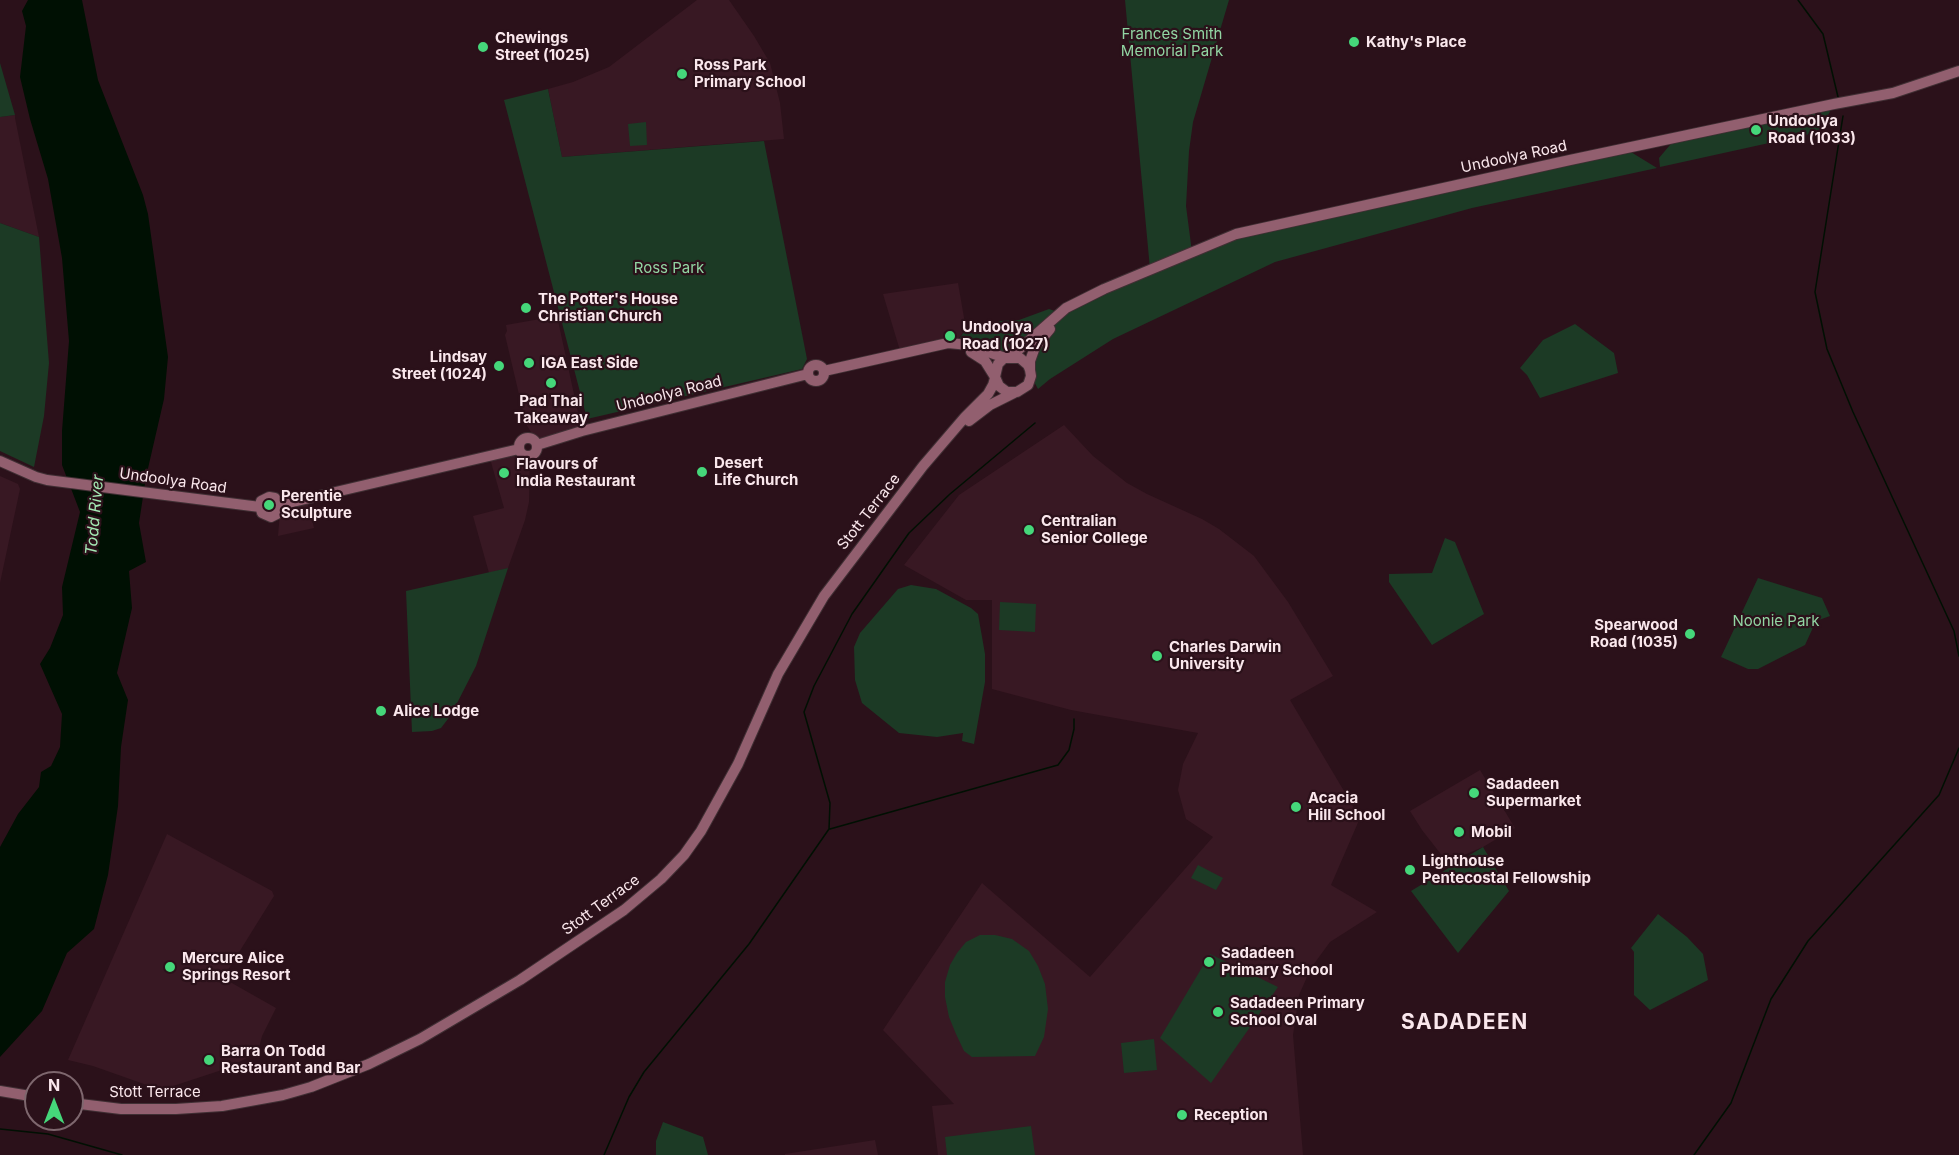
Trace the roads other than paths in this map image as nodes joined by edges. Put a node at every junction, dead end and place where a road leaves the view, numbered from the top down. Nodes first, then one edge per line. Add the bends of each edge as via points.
1 (1959, 71) edge
2 (1084, 299) junction
3 (932, 347) junction
4 (1006, 358) junction
5 (1030, 370) junction
6 (995, 377) junction
7 (1016, 392) junction
8 (944, 442) junction
9 (0, 460) edge
10 (0, 468) edge
11 (38, 479) junction
12 (0, 1091) edge
13 (24, 1095) edge
14 (84, 1104) edge

1 - 2 main road, Undoolya Road via 1893,93 1256,228
2 - 4 main road, Undoolya Road via 1066,308
2 - 5 main road, Undoolya Road via 1043,336 1031,357
3 - 4 main road via 962,344
3 - 6 main road via 975,354
3 - 11 main road, Undoolya Road via 824,371 818,380 808,374 537,446 534,440 526,438 519,443 519,449 280,505 271,517 262,513 260,507
4 - 5 main road via 1020,358
4 - 6 main road, Undoolya Road via 998,364
5 - 7 main road, Undoolya Road via 1028,385
6 - 7 main road via 1002,389
6 - 8 main road, Stott Terrace via 988,394
7 - 8 main road, Stott Terrace via 990,405
8 - 14 main road, Stott Terrace via 859,548 810,618 778,674 727,787 701,831 661,879 624,910 520,980 420,1039 311,1087 254,1101 188,1109 143,1110
9 - 11 main road
10 - 11 main road
12 - 13 main road

